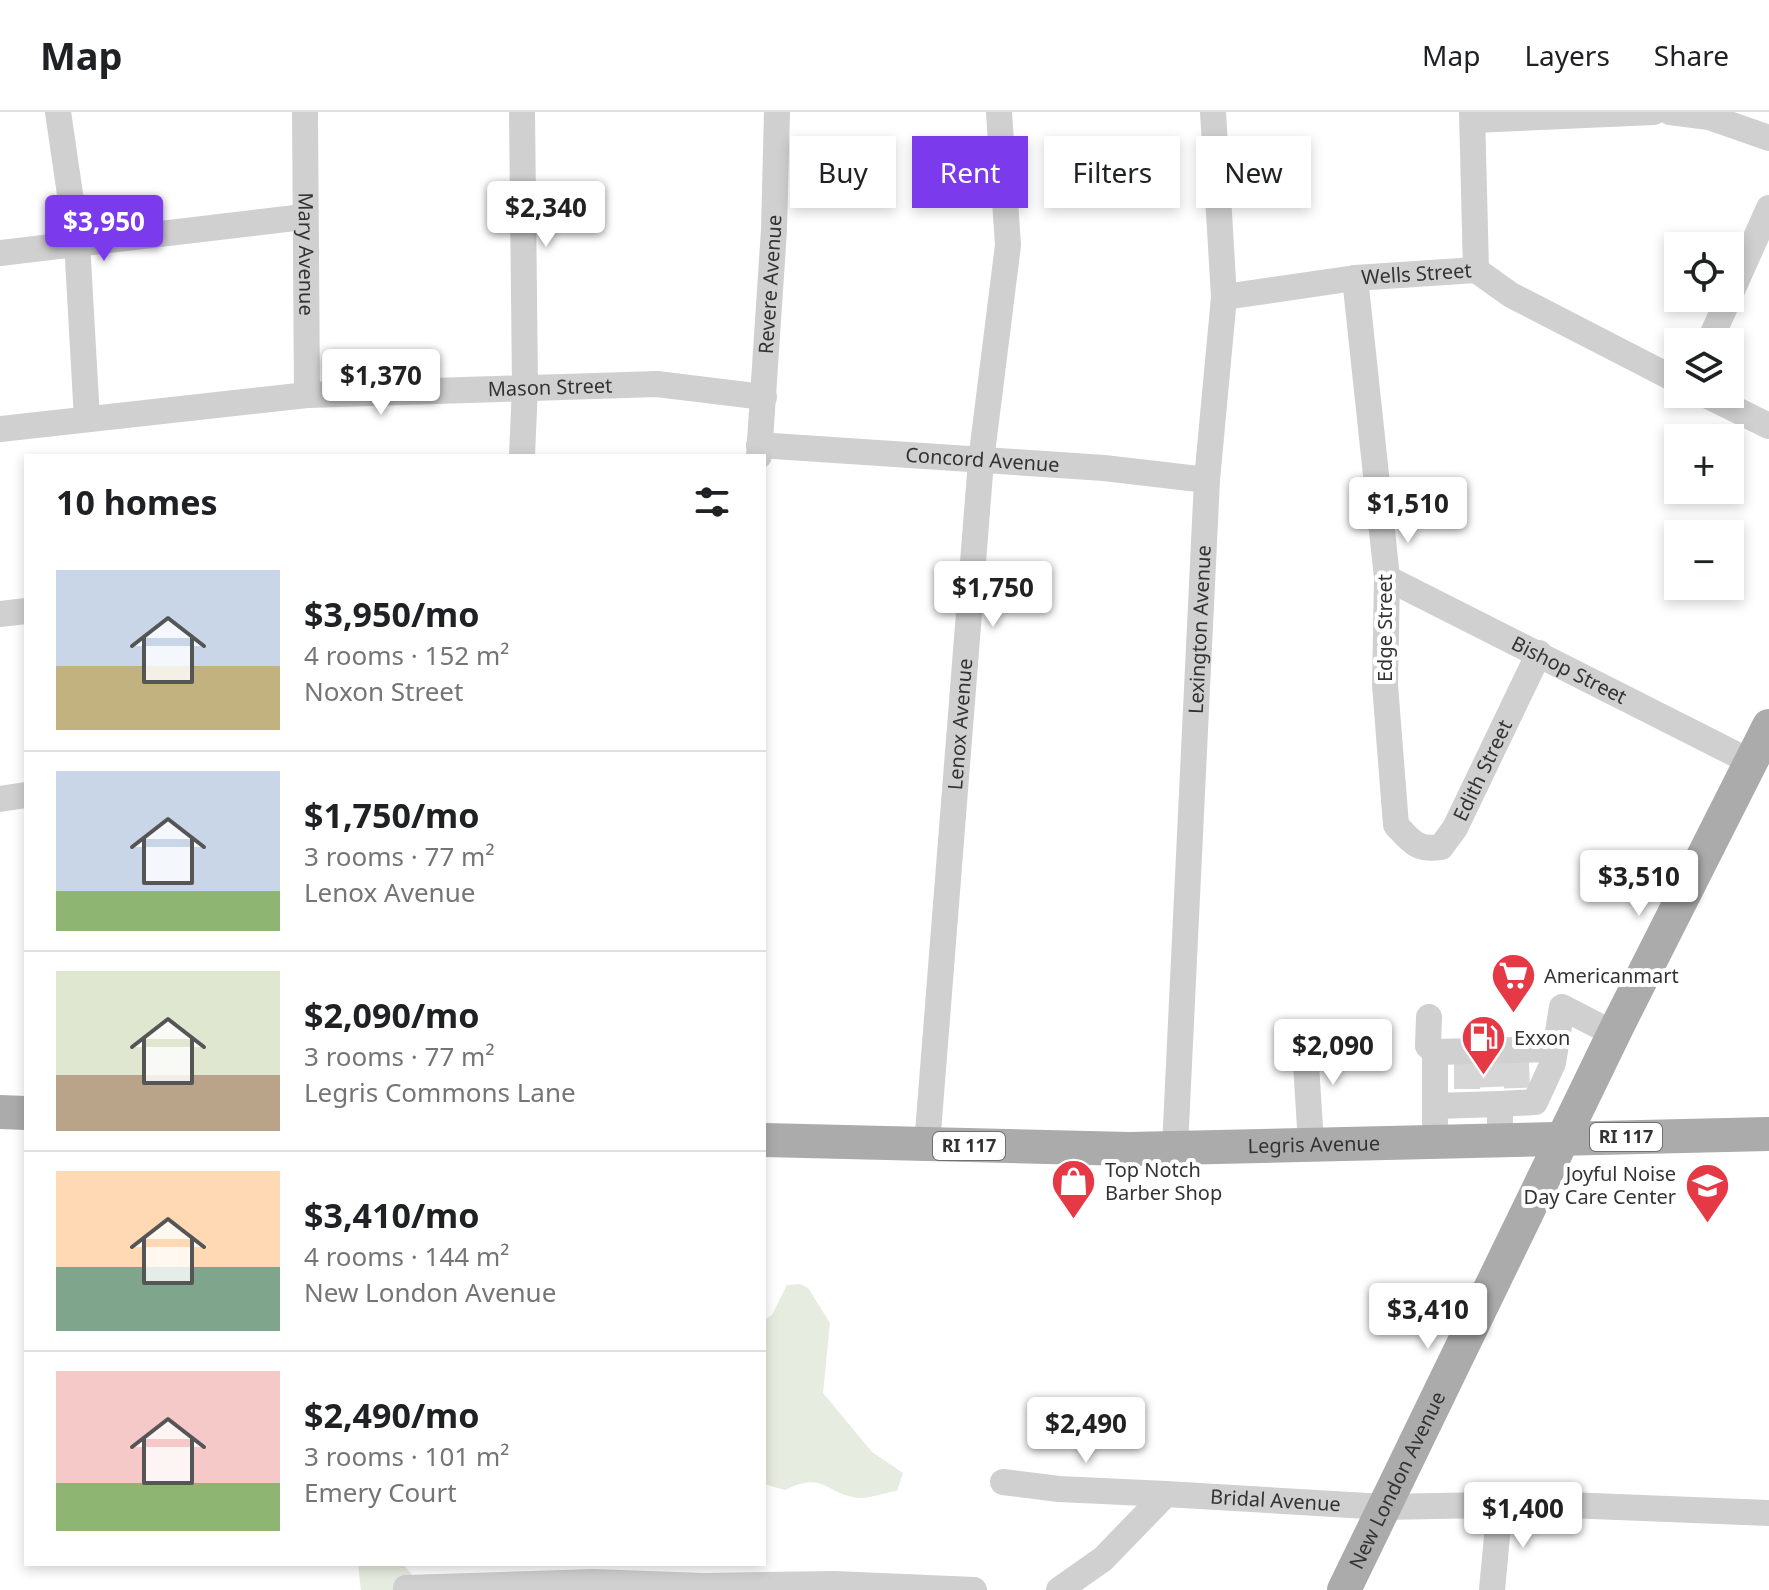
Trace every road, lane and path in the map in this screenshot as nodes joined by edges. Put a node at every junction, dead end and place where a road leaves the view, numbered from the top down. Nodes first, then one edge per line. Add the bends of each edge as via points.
1 (58, 112) edge
2 (305, 112) edge
3 (522, 112) edge
4 (777, 112) edge
5 (999, 112) edge
6 (1213, 112) edge
7 (1654, 112) edge
8 (1670, 112) edge
9 (1472, 116) edge
10 (1769, 138) edge
11 (1769, 208) edge
12 (303, 217) junction
13 (77, 242) junction
14 (0, 253) edge
15 (1744, 264) edge
16 (1476, 270) junction
17 (1355, 278) junction
18 (1224, 297) junction
19 (1664, 374) edge
20 (525, 386) junction
21 (307, 395) junction
22 (764, 397) junction
23 (1732, 408) edge
24 (87, 419) junction
25 (1769, 426) edge
26 (0, 429) edge
27 (759, 451) edge
28 (522, 454) edge
29 (981, 461) junction
30 (1207, 480) junction
31 (1387, 578) junction
32 (24, 611) edge
33 (0, 614) edge
34 (1539, 653) junction
35 (1769, 726) edge
36 (1751, 762) junction
37 (24, 795) edge
38 (0, 799) edge
39 (1403, 833) joint
40 (1429, 1017) dead end
41 (1304, 1032) dead end
42 (1614, 1034) junction
43 (1555, 1049) junction
44 (1435, 1052) junction
45 (1493, 1098) junction
46 (1435, 1106) junction
47 (0, 1112) edge
48 (24, 1113) edge
49 (1769, 1134) edge
50 (1565, 1138) junction
51 (766, 1140) edge
52 (1500, 1140) junction
53 (1436, 1142) junction
54 (1311, 1144) junction
55 (927, 1145) junction
56 (1175, 1147) junction
57 (1003, 1482) dead end
58 (1166, 1494) junction
59 (1500, 1504) junction
60 (1384, 1507) junction
61 (1769, 1513) edge
62 (497, 1586) edge
63 (406, 1588) edge
64 (704, 1588) edge
65 (974, 1590) edge
66 (1059, 1590) edge
67 (1344, 1590) edge
68 (1492, 1590) edge

1 - 13 street
2 - 12 street, Mary Avenue
3 - 20 street
4 - 22 street, Revere Avenue
5 - 29 street, Lenox Avenue via 1008,245
6 - 18 street, Lexington Avenue
7 - 9 street
8 - 10 street via 1709,117
9 - 16 street
11 - 15 street
12 - 13 street
12 - 21 street, Mary Avenue
13 - 14 street
13 - 24 street
16 - 17 street, Wells Street
16 - 19 street, Wells Street via 1511,295
17 - 18 street, Wells Street
17 - 31 street, Edge Street
18 - 30 street, Lexington Avenue
20 - 21 street, Mason Street
20 - 22 street, Mason Street via 657,384
20 - 28 street
21 - 24 street, Mason Street
22 - 27 street, Revere Avenue
23 - 25 street
24 - 26 street, Mason Street
27 - 29 street, Concord Avenue
29 - 30 street, Concord Avenue
29 - 55 street, Lenox Avenue
30 - 56 street, Lexington Avenue
31 - 34 street, Bishop Street
31 - 39 street, Edge Street via 1385,685 1396,825
32 - 33 street
34 - 36 street, Bishop Street
34 - 39 street, Edith Street via 1441,847 1427,850
35 - 36 main road, New London Avenue
36 - 42 main road, New London Avenue
37 - 38 street
40 - 44 street via 1428,1046
41 - 54 street
42 - 43 street via 1562,1007
42 - 50 main road, New London Avenue
43 - 44 street via 1491,1056
43 - 45 street via 1535,1102
44 - 46 street
45 - 46 street
45 - 52 street
46 - 53 street
47 - 48 main road
49 - 50 main road, Legris Avenue / RI 117
50 - 52 main road, Legris Avenue / RI 117
50 - 60 main road, New London Avenue
51 - 55 main road, Legris Avenue / RI 117
52 - 53 main road, Legris Avenue / RI 117
53 - 54 main road, Legris Avenue / RI 117
54 - 56 main road, Legris Avenue / RI 117
55 - 56 main road, Legris Avenue / RI 117
57 - 58 street, Bridal Avenue
58 - 60 street, Bridal Avenue
58 - 66 street via 1103,1559
59 - 60 street, Bridal Avenue
59 - 61 street, Bridal Avenue
59 - 68 street
60 - 67 main road, New London Avenue
62 - 63 street
62 - 64 street
64 - 65 street via 835,1584

